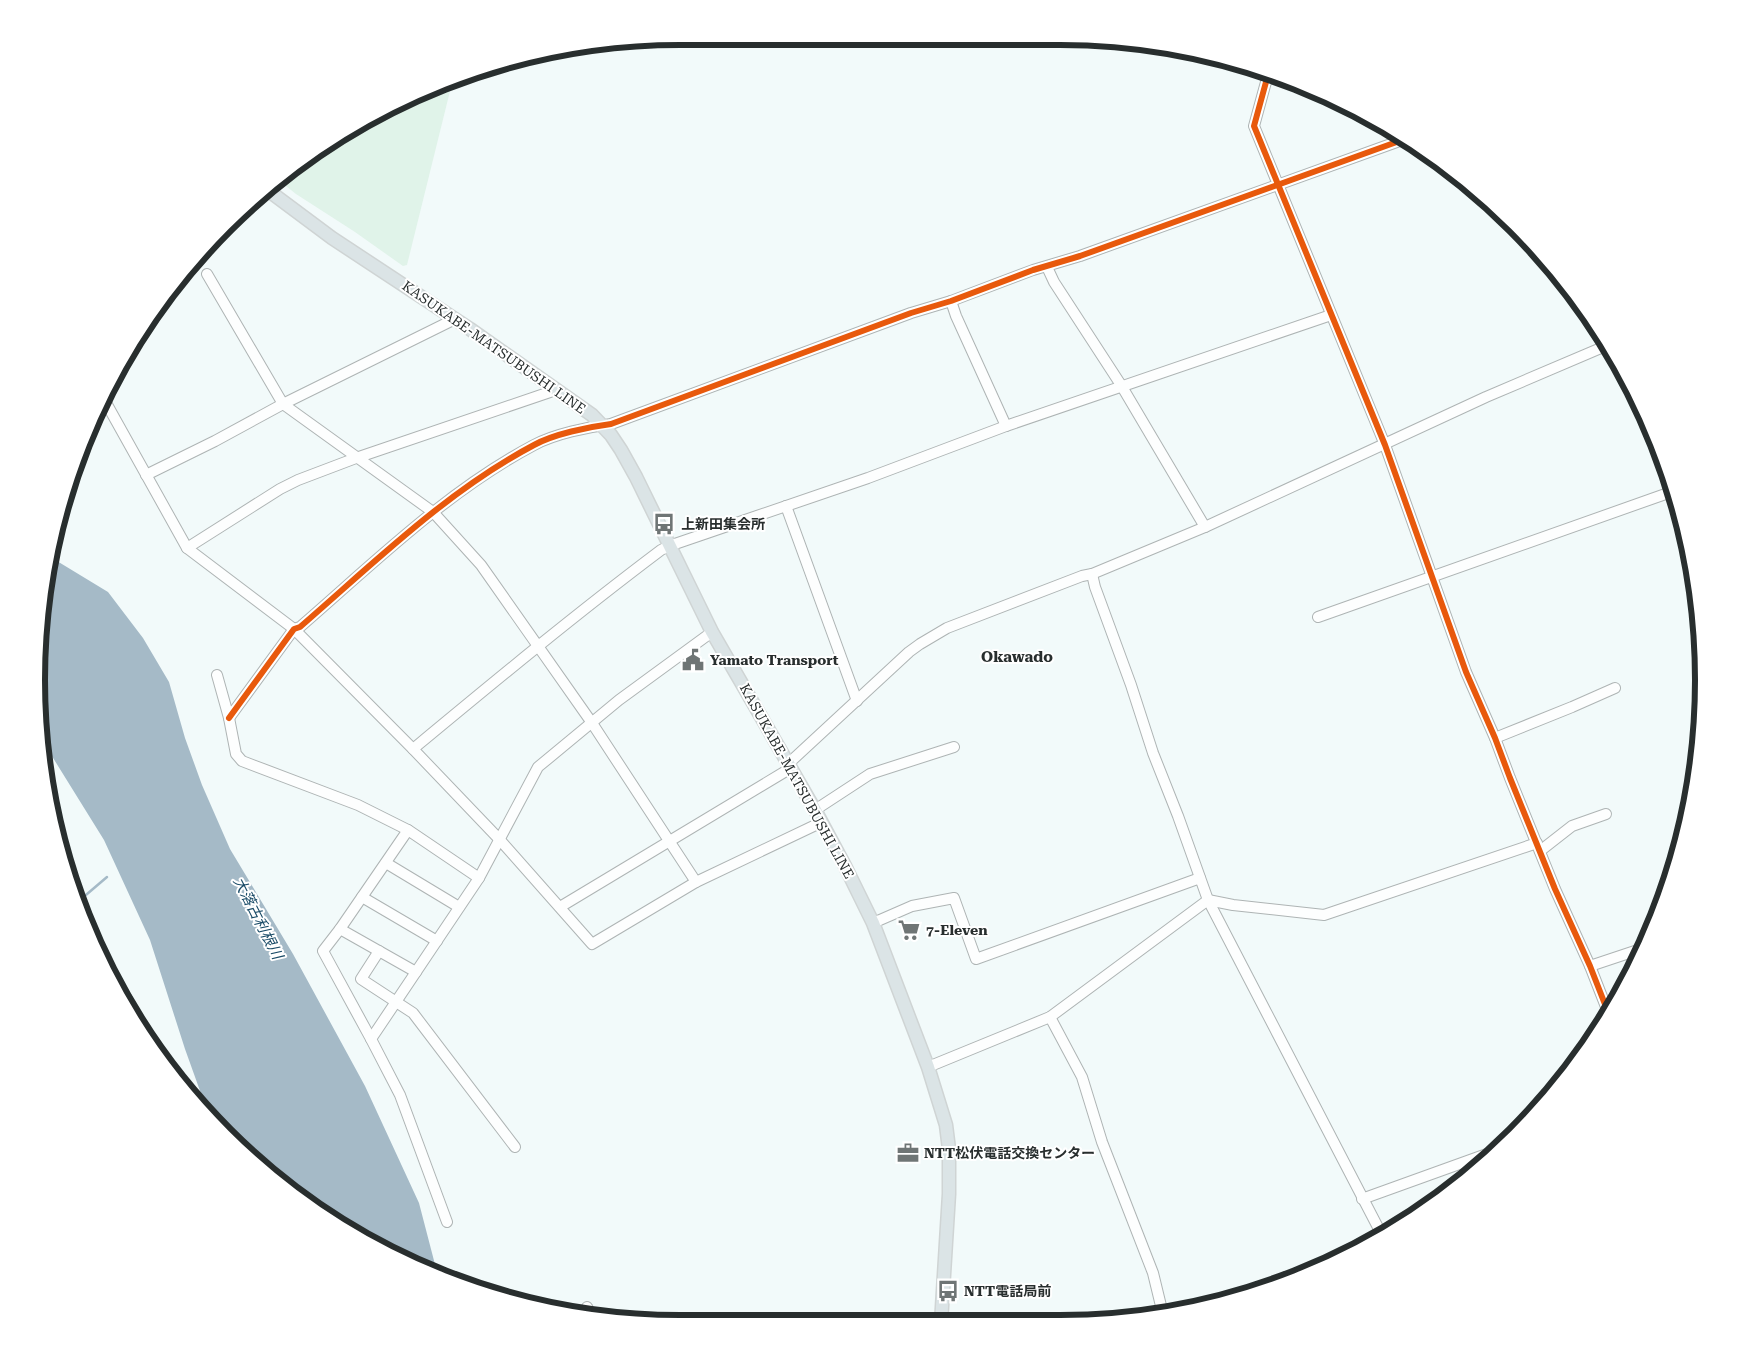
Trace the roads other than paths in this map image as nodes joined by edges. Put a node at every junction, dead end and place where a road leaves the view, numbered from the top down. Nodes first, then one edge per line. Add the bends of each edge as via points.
1 (1267, 80) edge
2 (1397, 142) edge
3 (1279, 184) junction
4 (272, 194) edge
5 (1048, 267) junction
6 (208, 274) dead end
7 (951, 301) junction
8 (1331, 315) junction
9 (455, 319) junction
10 (1601, 348) edge
11 (1121, 385) junction
12 (555, 388) junction
13 (283, 404) junction
14 (107, 405) edge
15 (603, 425) junction
16 (1006, 426) junction
17 (1384, 445) junction
18 (356, 458) junction
19 (146, 475) junction
20 (1666, 494) edge
21 (786, 506) junction
22 (433, 512) junction
23 (1204, 527) junction
24 (669, 546) junction
25 (188, 548) junction
26 (1092, 574) junction
27 (1432, 576) junction
28 (1318, 617) dead end
29 (294, 629) junction
30 (712, 632) junction
31 (538, 645) junction
32 (217, 675) dead end
33 (1615, 688) dead end
34 (856, 701) junction
35 (229, 718) junction
36 (592, 723) junction
37 (1495, 738) junction
38 (954, 747) dead end
39 (413, 749) junction
40 (790, 766) junction
41 (815, 810) junction
42 (1606, 814) dead end
43 (822, 822) junction
44 (408, 830) junction
45 (500, 840) junction
46 (670, 841) junction
47 (1538, 847) junction
48 (386, 862) junction
49 (479, 878) junction
50 (1200, 878) junction
51 (696, 882) junction
52 (362, 896) junction
53 (1208, 900) junction
54 (459, 907) junction
55 (560, 907) junction
56 (873, 923) junction
57 (340, 928) junction
58 (436, 941) junction
59 (379, 950) junction
60 (1634, 951) edge
61 (1590, 966) junction
62 (416, 972) junction
63 (396, 1001) junction
64 (1605, 1005) edge
65 (1050, 1016) junction
66 (371, 1039) junction
67 (928, 1067) junction
68 (514, 1147) dead end
69 (1480, 1157) edge
70 (1362, 1198) junction
71 (447, 1222) dead end
72 (1379, 1229) edge
73 (1161, 1307) edge
74 (941, 1315) edge

1 - 3 street via 1254,126
2 - 3 street
3 - 5 street
3 - 8 street
4 - 9 main road, KASUKABE-MATSUBUSHI LINE via 332,238
5 - 7 street
5 - 11 street via 1054,282
6 - 13 street
7 - 15 street
7 - 16 street
8 - 11 street
8 - 17 street
9 - 12 main road, KASUKABE-MATSUBUSHI LINE
9 - 13 street
10 - 17 street
11 - 16 street
11 - 23 street
12 - 15 main road, KASUKABE-MATSUBUSHI LINE
12 - 18 street
13 - 18 street
13 - 19 street
14 - 19 street
15 - 22 street via 535,444 474,481
15 - 24 main road, KASUKABE-MATSUBUSHI LINE via 636,477
16 - 21 street
17 - 23 street
17 - 27 street
18 - 22 street
18 - 25 street via 280,489
19 - 25 street
20 - 27 street
21 - 24 street
21 - 34 street
22 - 29 street
22 - 31 street via 481,565
23 - 26 street
24 - 30 main road, KASUKABE-MATSUBUSHI LINE
24 - 31 street
25 - 29 street
26 - 34 street via 947,628 909,652
26 - 50 street
27 - 28 street
27 - 37 street via 1466,672
29 - 35 street
29 - 39 street
30 - 36 street
30 - 40 main road, KASUKABE-MATSUBUSHI LINE
31 - 36 street
31 - 39 street
32 - 35 street
33 - 37 street
34 - 40 street
35 - 44 street via 236,754 242,761 358,805
36 - 45 street via 538,767
36 - 46 street
37 - 47 street
38 - 41 street via 870,774
39 - 45 street
40 - 41 main road, KASUKABE-MATSUBUSHI LINE
40 - 46 street
41 - 43 main road, KASUKABE-MATSUBUSHI LINE
42 - 47 street via 1572,826
43 - 51 street
43 - 56 main road, KASUKABE-MATSUBUSHI LINE
44 - 48 street
44 - 49 street
45 - 49 street
45 - 55 street
46 - 51 street
46 - 55 street
47 - 53 street via 1324,915
47 - 61 street
48 - 52 street
48 - 54 street
49 - 54 street
50 - 53 street
50 - 56 street via 976,959 954,898 912,906
51 - 55 street via 592,944
52 - 57 street
52 - 58 street
53 - 65 street
53 - 70 street
54 - 58 street
56 - 67 main road, KASUKABE-MATSUBUSHI LINE
57 - 59 street
57 - 66 street via 323,951
58 - 62 street
59 - 62 street
59 - 63 street via 361,979
60 - 61 street
61 - 64 street
62 - 63 street
63 - 66 street
63 - 68 street via 413,1013
65 - 67 street
65 - 73 street via 1082,1077 1102,1142 1153,1273
66 - 71 street via 400,1094
67 - 74 main road, KASUKABE-MATSUBUSHI LINE via 946,1125 949,1149
69 - 70 street
70 - 72 street

